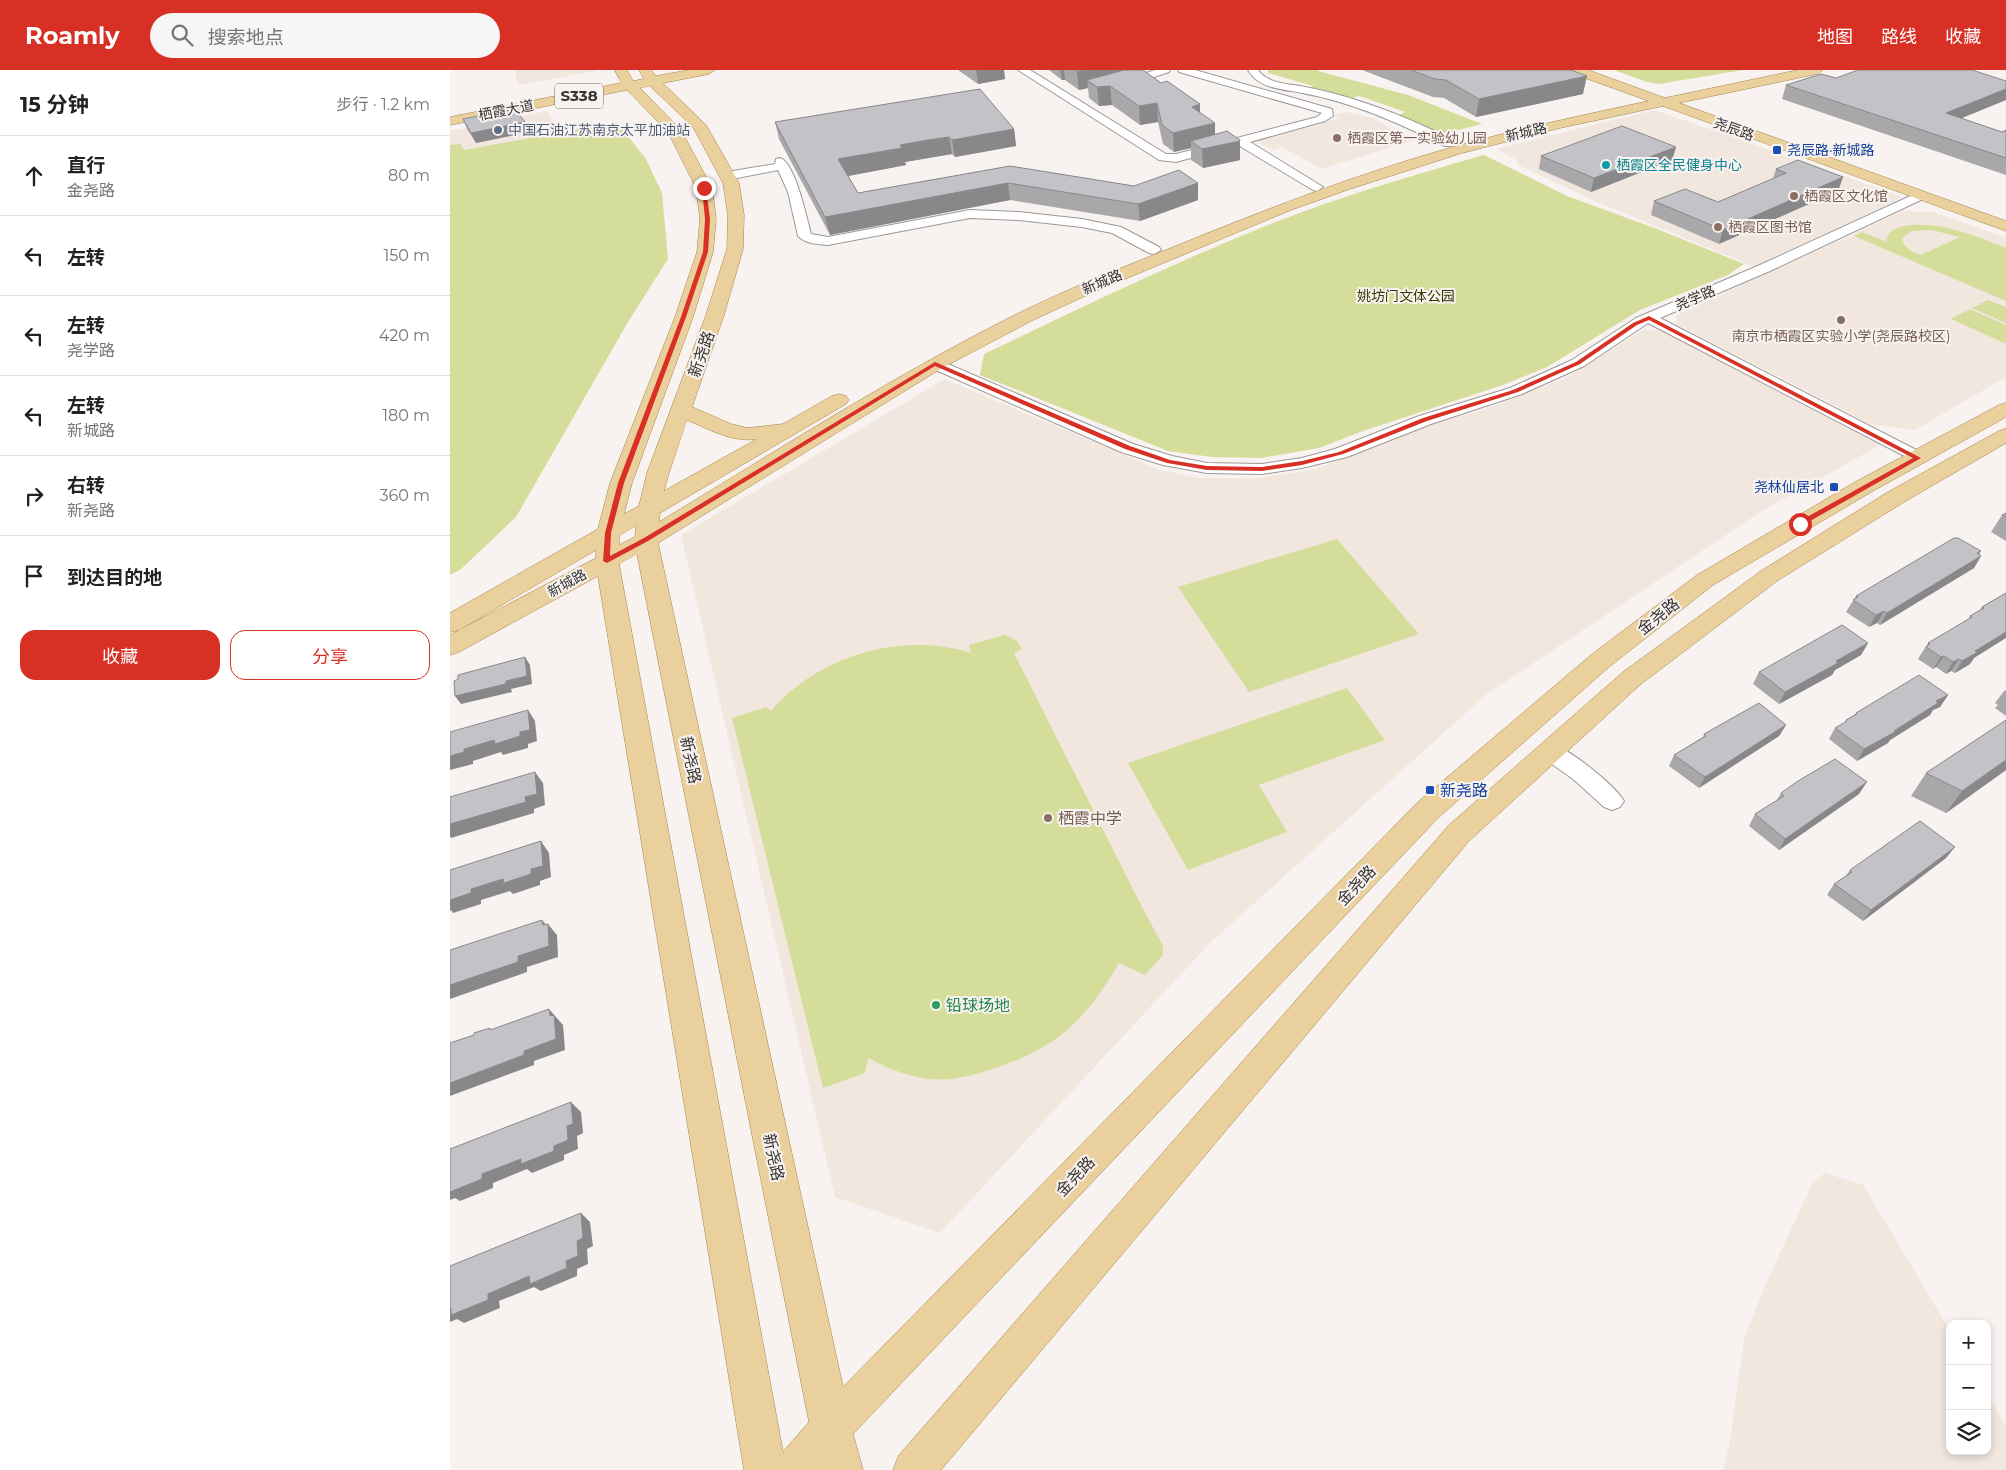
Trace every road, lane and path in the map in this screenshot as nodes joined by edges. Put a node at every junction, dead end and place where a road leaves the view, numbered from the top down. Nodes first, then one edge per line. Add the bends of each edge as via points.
1 (709, 70) edge
2 (1023, 70) edge
3 (1165, 70) edge
4 (1182, 70) edge
5 (1253, 70) edge
6 (1576, 70) edge
7 (1599, 70) edge
8 (1777, 70) edge
9 (1817, 70) edge
10 (642, 76) edge
11 (1110, 88) edge
12 (1085, 94) edge
13 (1661, 97) junction
14 (1068, 98) junction
15 (450, 113) edge
16 (450, 121) edge
17 (1240, 141) junction
18 (1450, 143) junction
19 (724, 171) junction
20 (1317, 187) junction
21 (1919, 196) junction
22 (2006, 216) edge
23 (2006, 226) edge
24 (1154, 250) junction
25 (1649, 318) junction
26 (935, 364) junction
27 (893, 369) dead end
28 (850, 394) dead end
29 (2006, 409) edge
30 (681, 410) junction
31 (791, 428) junction
32 (2006, 435) edge
33 (1918, 458) junction
34 (649, 510) junction
35 (608, 533) junction
36 (646, 540) junction
37 (607, 561) junction
38 (450, 624) edge
39 (450, 646) edge
40 (1550, 751) junction
41 (1612, 800) dead end
42 (831, 1428) junction
43 (765, 1470) edge
44 (795, 1470) edge
45 (842, 1470) edge
46 (914, 1470) edge

1 - 10 main road, 栖霞大道 / S338
2 - 14 street
3 - 11 street
4 - 17 street via 1328,111 1327,116 1320,119
5 - 18 street via 1265,82 1328,95 1383,112
6 - 13 main road, 尧辰路
7 - 13 main road, 尧辰路
8 - 13 main road, 新城路
9 - 13 main road, 新城路
10 - 15 main road, 栖霞大道 / S338
10 - 16 main road, 栖霞大道 / S338
10 - 19 main road, 新尧路 via 698,125
10 - 35 main road, 新尧路 via 704,188 708,219 706,252 621,483
12 - 14 street
13 - 18 main road, 新城路 via 1534,120
13 - 21 main road, 尧辰路
13 - 22 main road, 尧辰路
13 - 26 main road, 新城路 via 1499,138 1285,207 1090,287
14 - 17 street via 1163,157 1176,158
17 - 20 street
18 - 20 main road, 新城路
19 - 24 street via 780,162 794,192 805,236 814,240 828,241 970,214 1082,223 1116,230
19 - 30 main road, 新尧路 via 731,183 736,215 735,250
20 - 24 main road, 新城路
21 - 23 main road, 尧辰路
21 - 25 street, 尧学路
24 - 27 main road, 新城路 via 1029,298
25 - 26 street, 尧学路 via 1578,363 1516,391 1425,420 1341,453 1262,469 1207,468 1127,448
25 - 33 street
26 - 36 main road, 新城路
28 - 31 main road, 新城路
29 - 33 main road, 金尧路
30 - 31 main road via 725,429 748,434
30 - 34 main road, 新尧路 via 658,473
31 - 34 main road, 新城路
32 - 40 main road via 1896,497 1769,576 1632,678
33 - 42 main road, 金尧路 via 1705,580 1600,661 1428,810
34 - 35 main road, 新城路
34 - 36 main road, 新尧路
35 - 37 main road, 新尧路
35 - 38 main road, 新城路
36 - 37 main road, 新城路
36 - 42 main road, 新尧路
37 - 39 main road, 新城路
37 - 43 main road, 新尧路
40 - 41 street
40 - 46 main road via 1458,834
42 - 44 main road, 金尧路
42 - 45 main road, 新尧路

